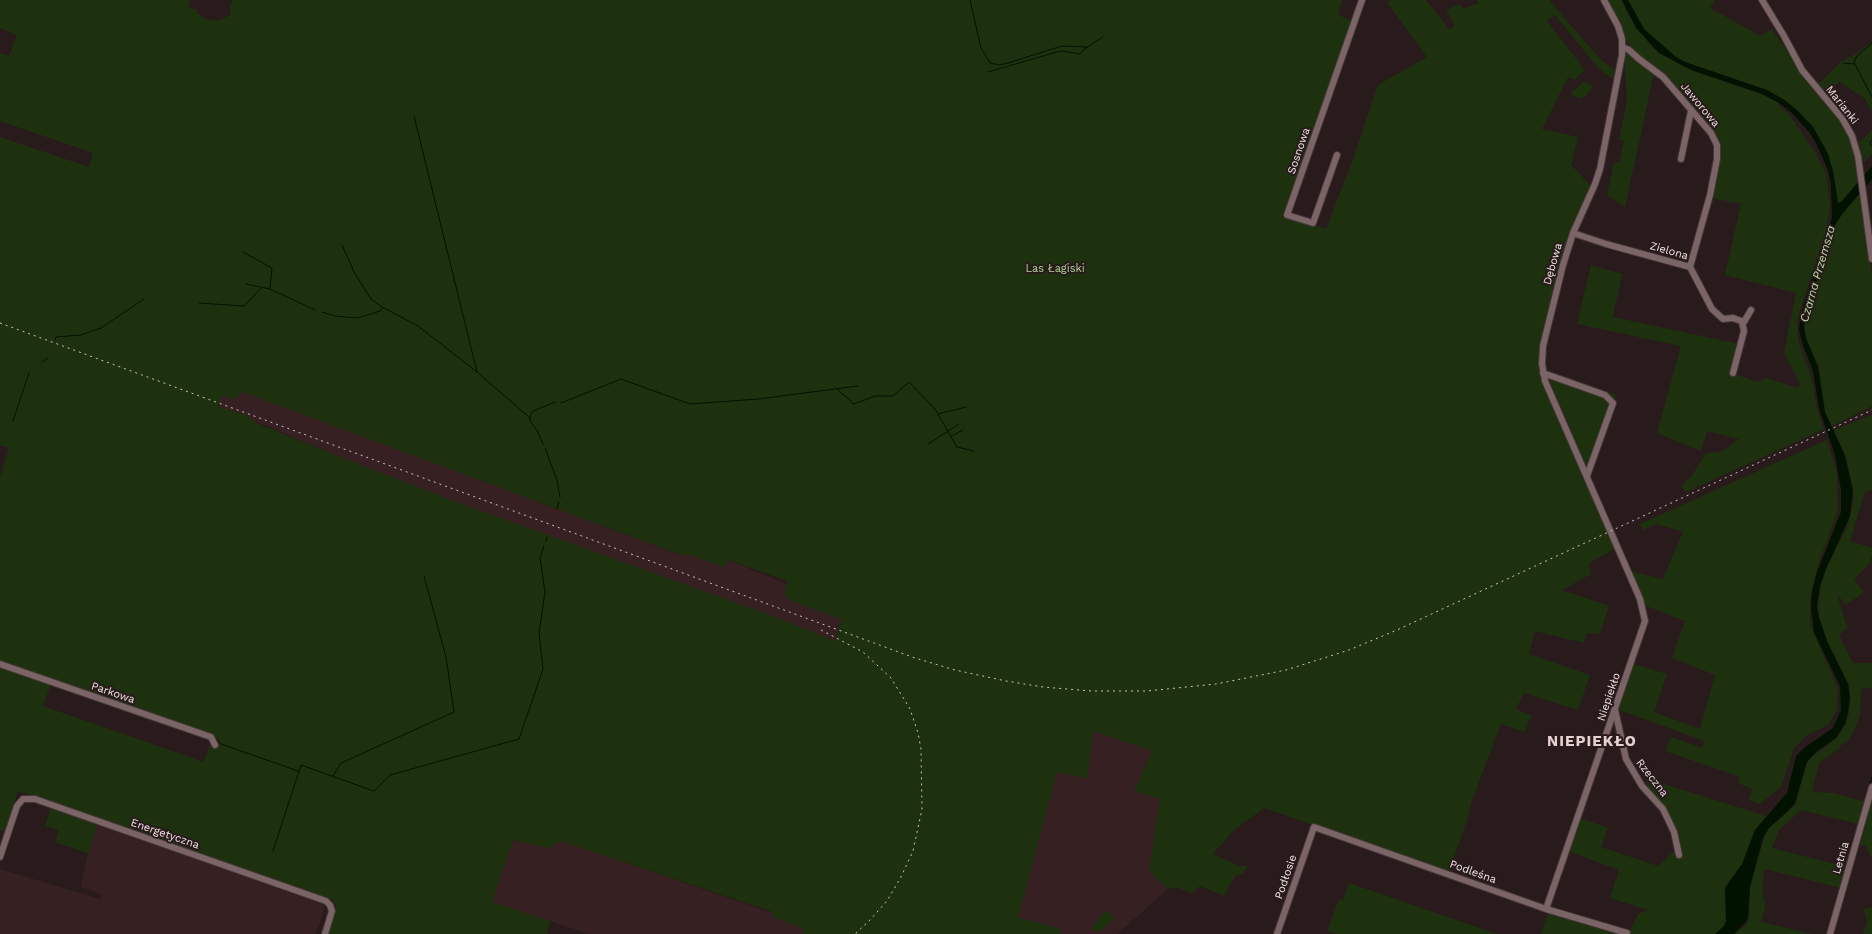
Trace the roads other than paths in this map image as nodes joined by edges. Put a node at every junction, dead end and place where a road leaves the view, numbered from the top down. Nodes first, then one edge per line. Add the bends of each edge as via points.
1 (1362, 0) edge
2 (1604, 0) edge
3 (1762, 0) edge
4 (1622, 47) junction
5 (1691, 111) junction
6 (1337, 155) dead end
7 (1681, 160) dead end
8 (1573, 233) junction
9 (1872, 259) edge
10 (1690, 267) junction
11 (1751, 310) dead end
12 (1742, 322) junction
13 (1543, 373) junction
14 (1734, 373) dead end
15 (1587, 476) junction
16 (1623, 559) joint
17 (0, 664) edge
18 (1615, 710) junction
19 (215, 745) dead end
20 (1872, 787) edge
21 (1314, 827) joint
22 (1679, 855) dead end
23 (0, 857) edge
24 (1546, 909) junction
25 (1627, 933) edge
26 (325, 934) edge
27 (1277, 934) edge
28 (1830, 934) edge

1 - 6 street, Sosnowa via 1287,215 1313,223
2 - 4 street, Dębowa via 1617,22
3 - 9 street, Marianki via 1802,70 1848,127 1856,146
4 - 5 street, Jaworowa via 1663,77
4 - 8 street, Dębowa via 1600,169
5 - 7 street
5 - 10 street, Jaworowa via 1714,137 1717,151 1708,207
8 - 10 street, Zielona
8 - 13 street, Dębowa via 1543,346
10 - 12 street, Zielona via 1715,313 1723,319 1733,318
11 - 12 street
12 - 14 street via 1744,332
13 - 15 street, Dębowa
13 - 15 street via 1605,395 1613,404
15 - 16 street, Dębowa
16 - 18 street, Niepiekło via 1640,599 1645,621
17 - 19 street, Parkowa via 211,737
18 - 22 street, Rzeczna via 1626,759 1633,773 1660,804 1674,832
18 - 24 street, Niepiekło
20 - 28 street, Letnia
21 - 24 street, Podleśna
21 - 27 street, Podłosie
23 - 26 street, Energetyczna via 17,806 23,799 31,798 326,901 332,911
24 - 25 street, Podleśna

